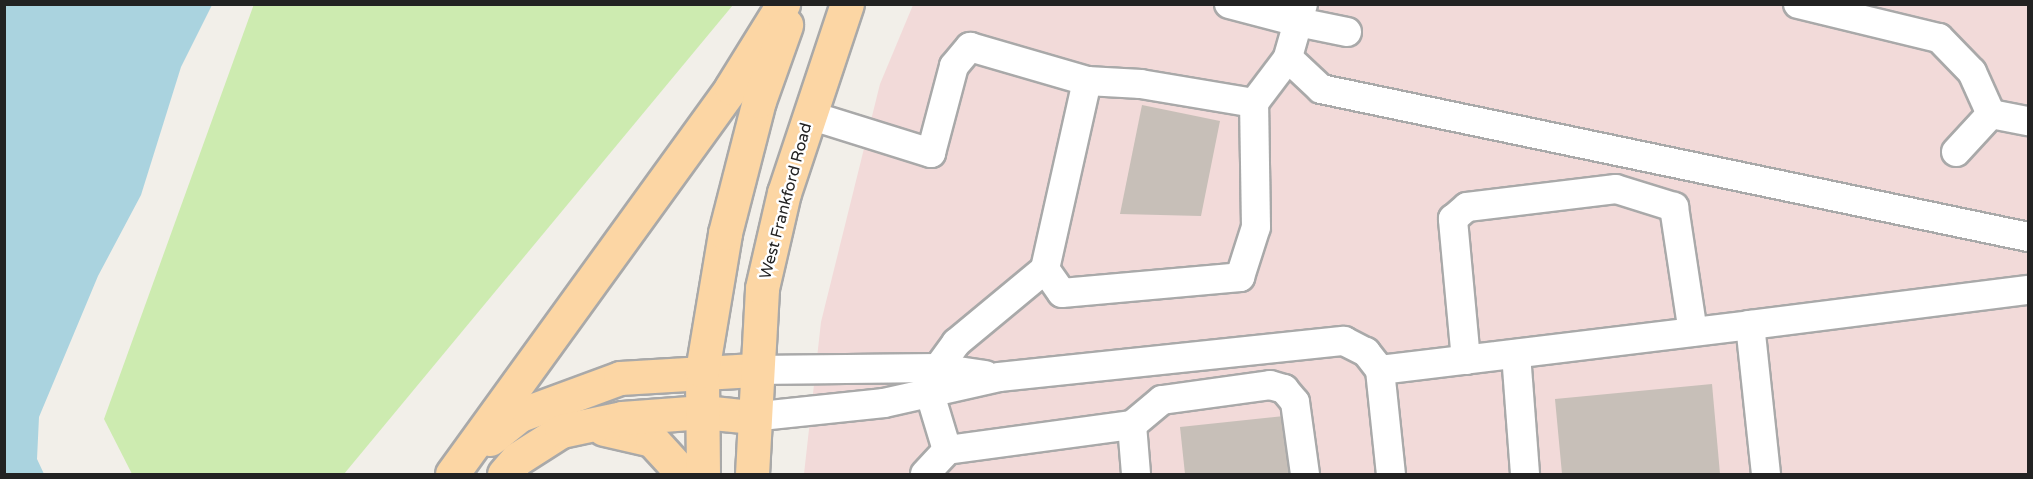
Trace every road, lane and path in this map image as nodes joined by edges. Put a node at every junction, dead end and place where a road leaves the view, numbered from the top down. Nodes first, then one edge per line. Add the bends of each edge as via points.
1 (783, 4) edge
2 (794, 4) edge
3 (847, 4) edge
4 (1229, 4) edge
5 (1798, 4) edge
6 (1301, 13) edge
7 (1347, 32) dead end
8 (1288, 58) junction
9 (1088, 81) junction
10 (1254, 103) junction
11 (1991, 114) junction
12 (809, 115) junction
13 (2028, 121) edge
14 (1956, 152) dead end
15 (2028, 237) edge
16 (1045, 269) junction
17 (2028, 290) edge
18 (1750, 326) junction
19 (1694, 332) junction
20 (1516, 354) junction
21 (1466, 360) junction
22 (754, 369) junction
23 (1380, 370) junction
24 (702, 371) junction
25 (934, 381) junction
26 (703, 412) junction
27 (751, 417) junction
28 (1132, 425) junction
29 (572, 429) junction
30 (947, 450) junction
31 (455, 469) edge
32 (504, 474) edge
33 (682, 474) edge
34 (703, 474) edge
35 (752, 474) edge
36 (925, 474) edge
37 (1136, 474) edge
38 (1305, 474) edge
39 (1391, 474) edge
40 (1525, 474) edge
41 (1766, 474) edge

1 - 31 main road via 725,98
2 - 24 main road via 759,101 725,233
3 - 12 main road, West Frankford Road
4 - 6 lane
5 - 11 lane via 1939,38 1972,72
6 - 7 lane
6 - 8 lane
8 - 10 lane
8 - 15 lane via 1321,89
9 - 10 lane via 1141,84
9 - 12 lane via 970,47 954,66 931,153
9 - 16 lane
10 - 16 lane via 1256,227 1240,277 1062,293
11 - 13 lane
11 - 14 lane
12 - 22 main road, West Frankford Road via 762,288
16 - 25 lane via 956,343
17 - 18 lane
18 - 19 lane
18 - 41 lane
19 - 20 lane
19 - 21 lane via 1674,207 1616,189 1467,207 1453,219
20 - 21 lane
20 - 40 lane
21 - 23 lane
22 - 24 main road
22 - 25 lane
22 - 27 main road, West Frankford Road
23 - 25 lane via 1366,352 1344,341
23 - 39 lane
24 - 26 main road
24 - 31 main road via 620,378 575,390 520,415
25 - 27 lane
25 - 30 lane
26 - 27 main road
26 - 29 main road via 622,418
26 - 34 main road
27 - 35 main road, West Frankford Road
28 - 30 lane
28 - 37 lane
28 - 38 lane via 1162,400 1270,385 1284,388 1299,417
29 - 32 main road via 517,459
29 - 33 main road via 619,429 652,440
30 - 36 lane

